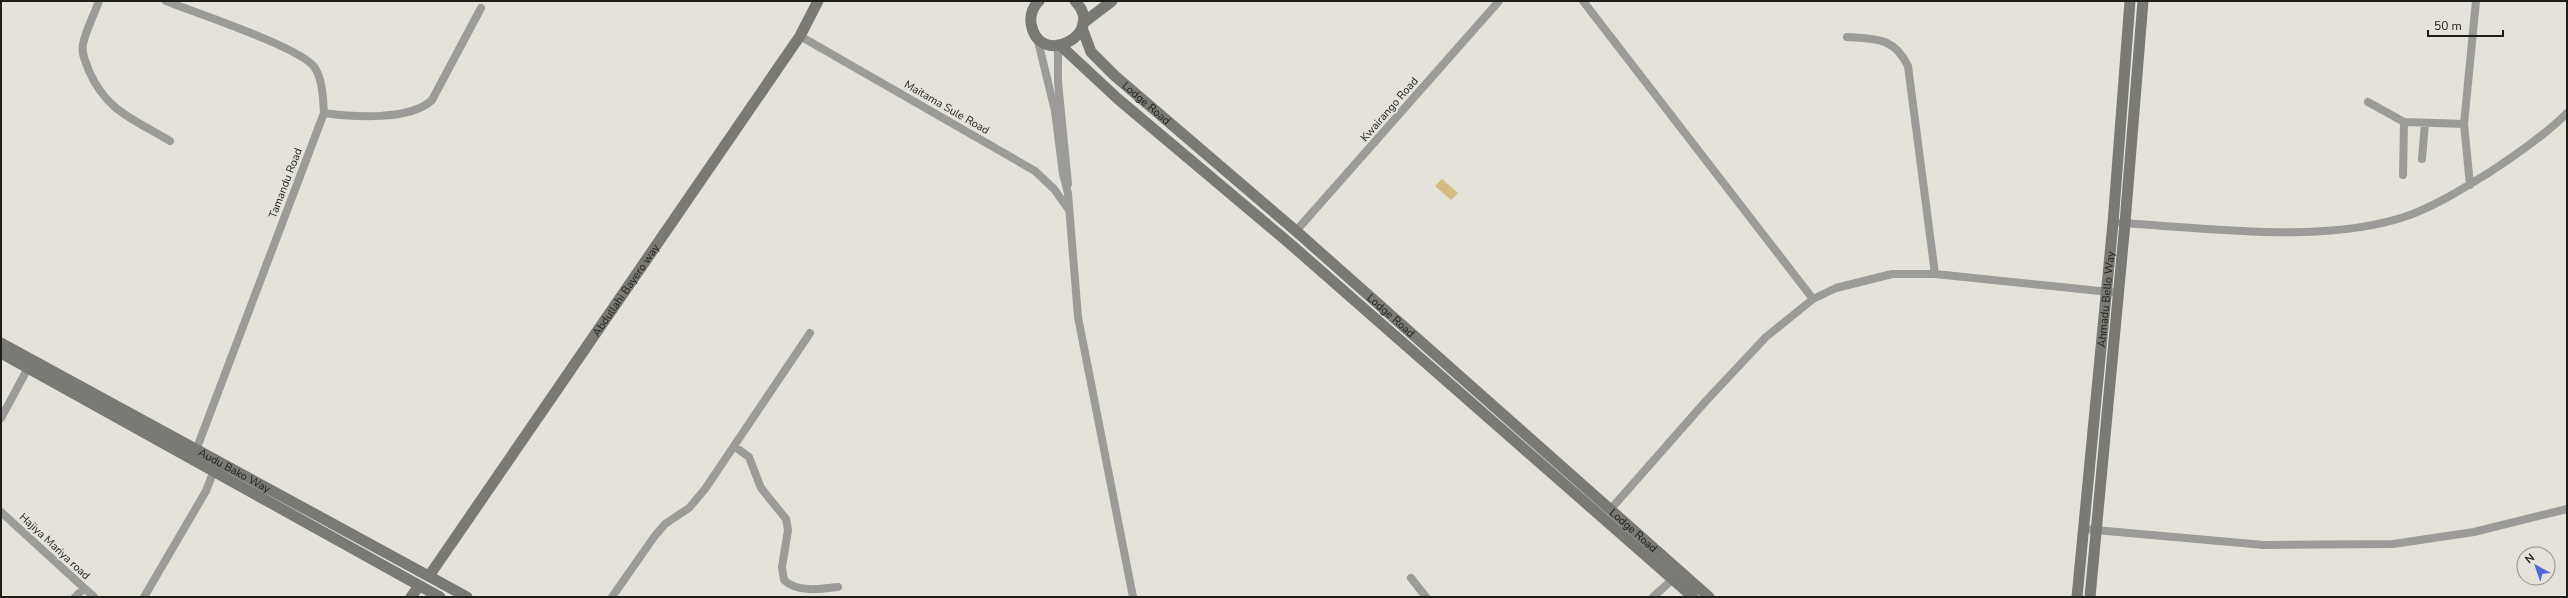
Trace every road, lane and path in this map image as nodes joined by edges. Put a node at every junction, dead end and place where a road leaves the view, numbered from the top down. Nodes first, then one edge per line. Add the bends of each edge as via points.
1 (99, 1) edge
2 (166, 1) edge
3 (818, 1) edge
4 (1033, 1) edge
5 (1039, 1) edge
6 (1499, 1) edge
7 (1582, 1) edge
8 (2130, 1) edge
9 (2143, 1) edge
10 (2476, 1) edge
11 (1109, 4) edge
12 (1078, 5) edge
13 (481, 8) dead end
14 (1031, 13) junction
15 (1082, 26) junction
16 (800, 36) junction
17 (1037, 37) junction
18 (1847, 37) dead end
19 (1059, 46) junction
20 (2368, 102) dead end
21 (324, 113) junction
22 (2567, 113) edge
23 (2404, 122) junction
24 (2425, 123) junction
25 (2464, 124) junction
26 (170, 141) dead end
27 (2422, 159) dead end
28 (2403, 175) dead end
29 (2470, 185) junction
30 (1068, 193) junction
31 (1070, 212) junction
32 (2113, 223) junction
33 (2125, 223) junction
34 (1296, 231) junction
35 (1935, 274) junction
36 (2106, 292) junction
37 (2119, 292) junction
38 (1813, 300) junction
39 (810, 334) dead end
40 (1, 343) edge
41 (1, 354) edge
42 (28, 368) junction
43 (1, 418) edge
44 (734, 446) junction
45 (194, 454) junction
46 (214, 470) junction
47 (2567, 509) edge
48 (1610, 510) junction
49 (1, 512) edge
50 (2084, 529) junction
51 (2096, 530) junction
52 (429, 576) junction
53 (1411, 578) dead end
54 (1673, 579) junction
55 (419, 586) junction
56 (838, 587) dead end
57 (84, 588) junction
58 (75, 597) edge
59 (94, 597) edge
60 (144, 597) edge
61 (411, 597) edge
62 (440, 597) edge
63 (467, 597) edge
64 (612, 597) edge
65 (1133, 597) edge
66 (1426, 597) edge
67 (1652, 597) edge
68 (1693, 597) edge
69 (1709, 597) edge
70 (2077, 597) edge
71 (2090, 597) edge

1 - 26 street via 83,45 84,57 98,90 106,101 119,111
2 - 21 street, Tamandu Road via 296,52 315,68 322,92
3 - 16 street, Abdullahi Bayero way
4 - 14 street
5 - 14 street
6 - 34 street, Kwairango Road
7 - 38 street
8 - 32 street, Ahmadu Bello Way
9 - 33 street, Ahmadu Bello Way
10 - 25 street
11 - 12 street
11 - 15 street
12 - 15 street, Lodge Road
13 - 21 street via 432,100 426,106 359,118
14 - 17 street via 1031,26
15 - 19 street via 1074,40
15 - 34 street, Lodge Road via 1091,52 1115,76
16 - 31 street, Maitama Sule Road via 1036,171 1054,189
16 - 52 street, Abdullahi Bayero way
17 - 19 street via 1046,44
17 - 30 street via 1055,111
18 - 35 street via 1890,42 1902,53 1908,66
19 - 30 street via 1058,82 1069,172
19 - 54 street, Lodge Road via 1288,242
20 - 23 street
21 - 45 street, Tamandu Road
22 - 29 street via 2505,162
23 - 24 street
23 - 28 street
24 - 25 street
24 - 27 street
25 - 29 street
29 - 33 street via 2440,203 2409,215 2367,226 2302,231 2241,231
30 - 31 street
31 - 65 street via 1078,317
32 - 33 street
32 - 36 street, Ahmadu Bello Way
33 - 37 street, Ahmadu Bello Way
34 - 48 street, Lodge Road
35 - 36 street
35 - 38 street via 1892,274 1865,279 1836,288
36 - 37 street
36 - 50 street, Ahmadu Bello Way
37 - 51 street, Ahmadu Bello Way
38 - 48 street via 1766,337
39 - 44 street
40 - 45 street, Audu Bako Way
41 - 42 street, Audu Bako Way
42 - 43 street
42 - 45 street, Audu Bako Way
44 - 56 street via 749,457 761,488 786,519 788,530 782,567 784,580 794,586 814,589
44 - 64 street via 695,502 665,524 654,537
45 - 46 street, Audu Bako Way
45 - 52 street, Audu Bako Way
46 - 55 street, Audu Bako Way
46 - 60 street via 206,491
47 - 51 street via 2474,532 2393,544 2264,545
48 - 69 street, Lodge Road
49 - 57 street, Hajiya Mariya road
50 - 51 street
50 - 70 street, Ahmadu Bello Way
51 - 71 street, Ahmadu Bello Way
52 - 63 street, Audu Bako Way
53 - 66 street
54 - 67 street
54 - 68 street, Lodge Road
55 - 61 street
55 - 62 street, Audu Bako Way
57 - 58 street
57 - 59 street, Hajiya Mariya road

